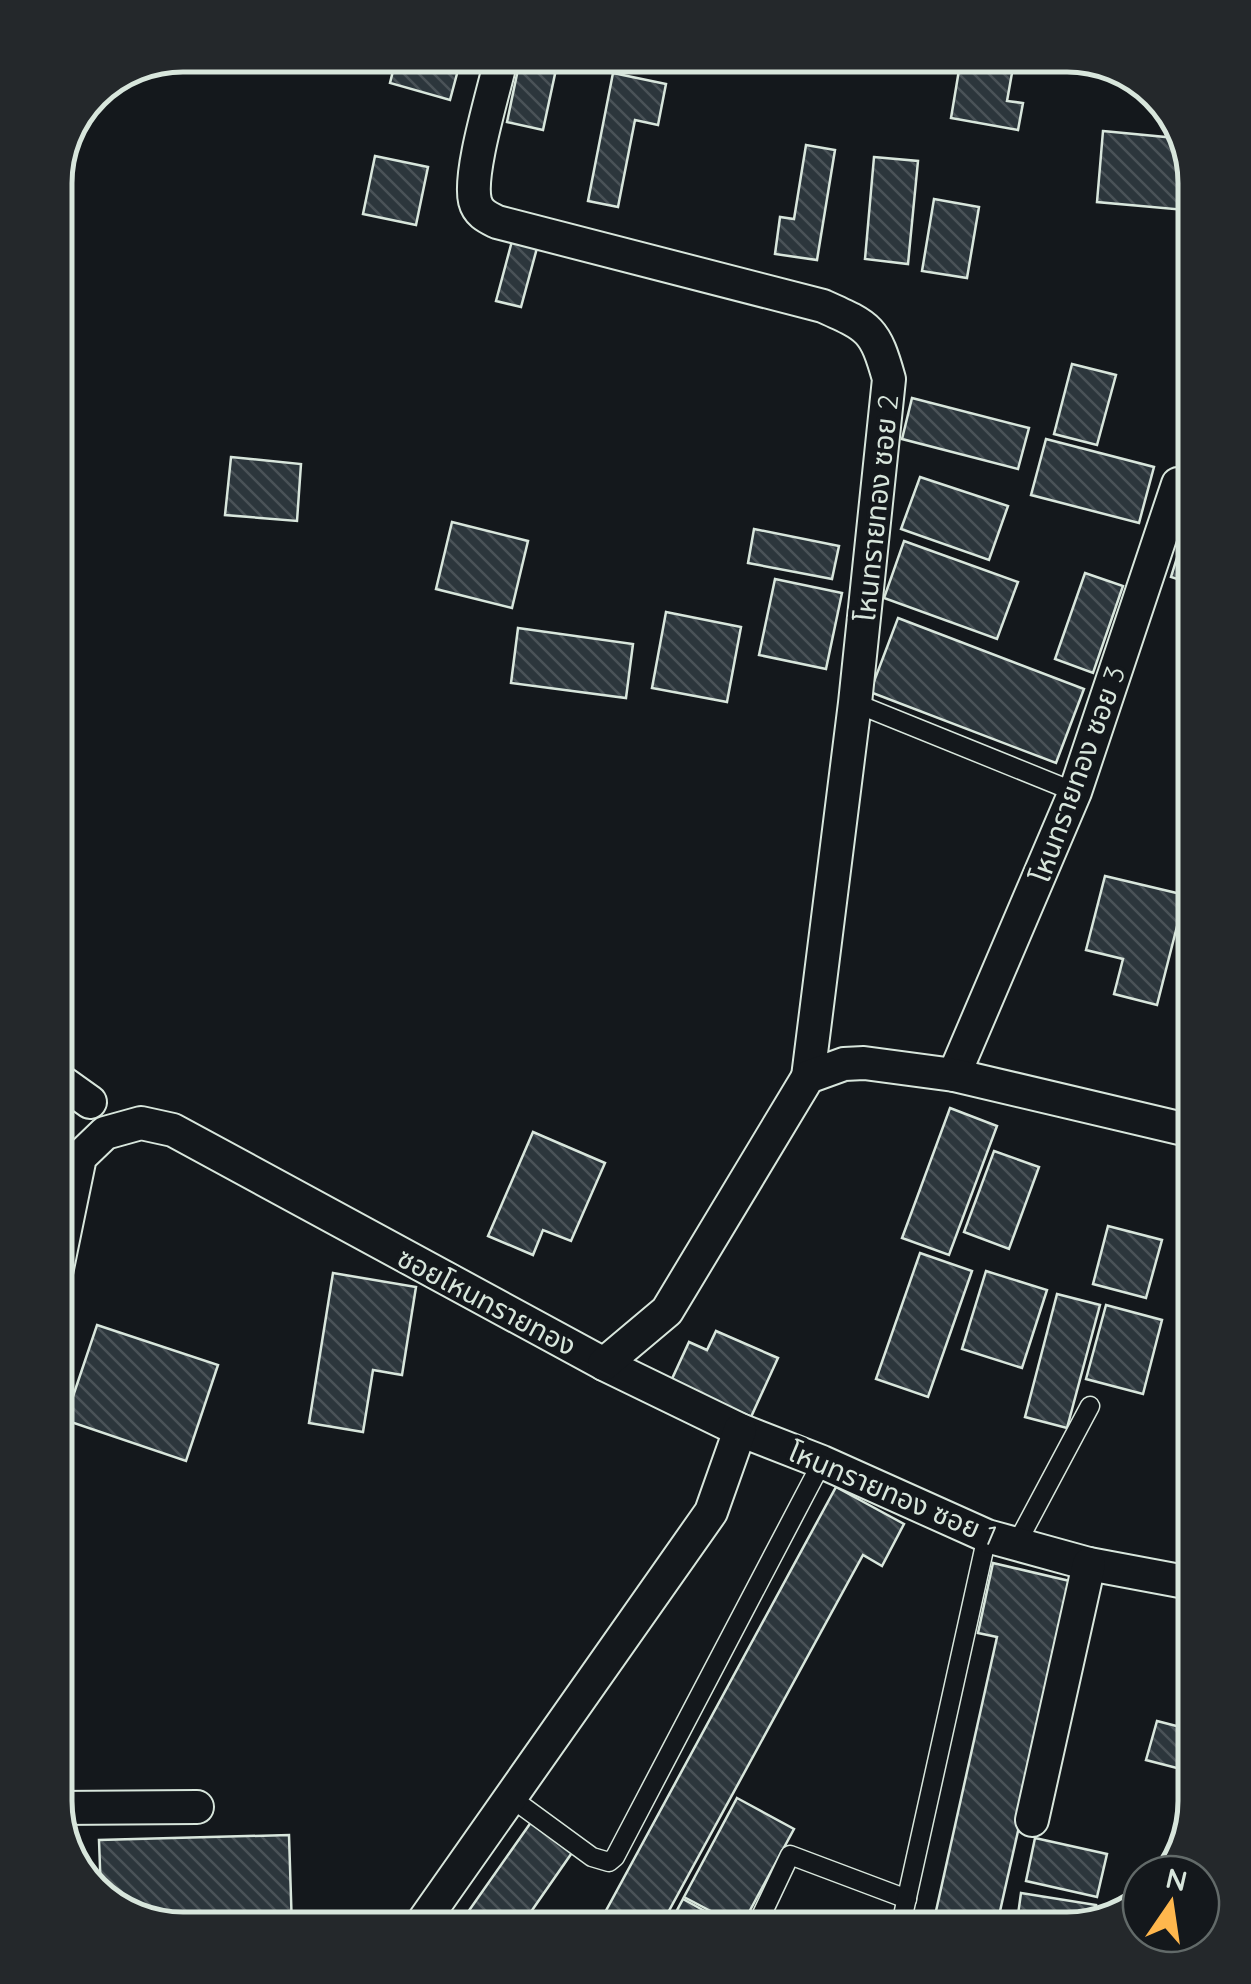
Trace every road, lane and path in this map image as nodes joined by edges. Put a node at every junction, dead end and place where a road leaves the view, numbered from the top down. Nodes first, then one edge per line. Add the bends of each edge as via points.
1 (498, 73) edge
2 (1178, 484) edge
3 (855, 703) junction
4 (1075, 792) junction
5 (954, 1075) junction
6 (808, 1077) junction
7 (73, 1090) edge
8 (90, 1102) dead end
9 (1178, 1128) edge
10 (73, 1191) edge
11 (604, 1364) junction
12 (1090, 1406) dead end
13 (740, 1430) junction
14 (822, 1462) junction
15 (1002, 1540) junction
16 (1089, 1564) junction
17 (1178, 1581) edge
18 (510, 1797) junction
19 (198, 1807) dead end
20 (73, 1814) edge
21 (1032, 1820) dead end
22 (907, 1899) junction
23 (430, 1911) edge
24 (763, 1912) edge
25 (904, 1912) edge

1 - 3 street, โหนทรายทอง ซอย 2 via 476,170 475,203 483,214 824,306 860,323 878,341 889,378
2 - 4 street, โหนทรายทอง ซอย 3
3 - 4 lane
3 - 6 street, โหนทรายทอง ซอย 2
4 - 5 street, โหนทรายทอง ซอย 3
5 - 6 street via 844,1064
5 - 9 street
6 - 11 street, ซอยโหนทรายทอง via 666,1311
7 - 8 street
10 - 11 street, ซอยโหนทรายทอง via 80,1157 105,1134 142,1123 173,1130
11 - 13 street, โหนทรายทอง ซอย 1
12 - 15 lane
13 - 14 street, โหนทรายทอง ซอย 1
13 - 18 street via 712,1512
14 - 15 street, โหนทรายทอง ซอย 1
14 - 18 lane via 616,1857 592,1858
15 - 16 street, โหนทรายทอง ซอย 1
15 - 22 lane
16 - 17 street, โหนทรายทอง ซอย 1
16 - 21 street
18 - 23 street
19 - 20 street
22 - 24 lane via 790,1856
22 - 25 lane

